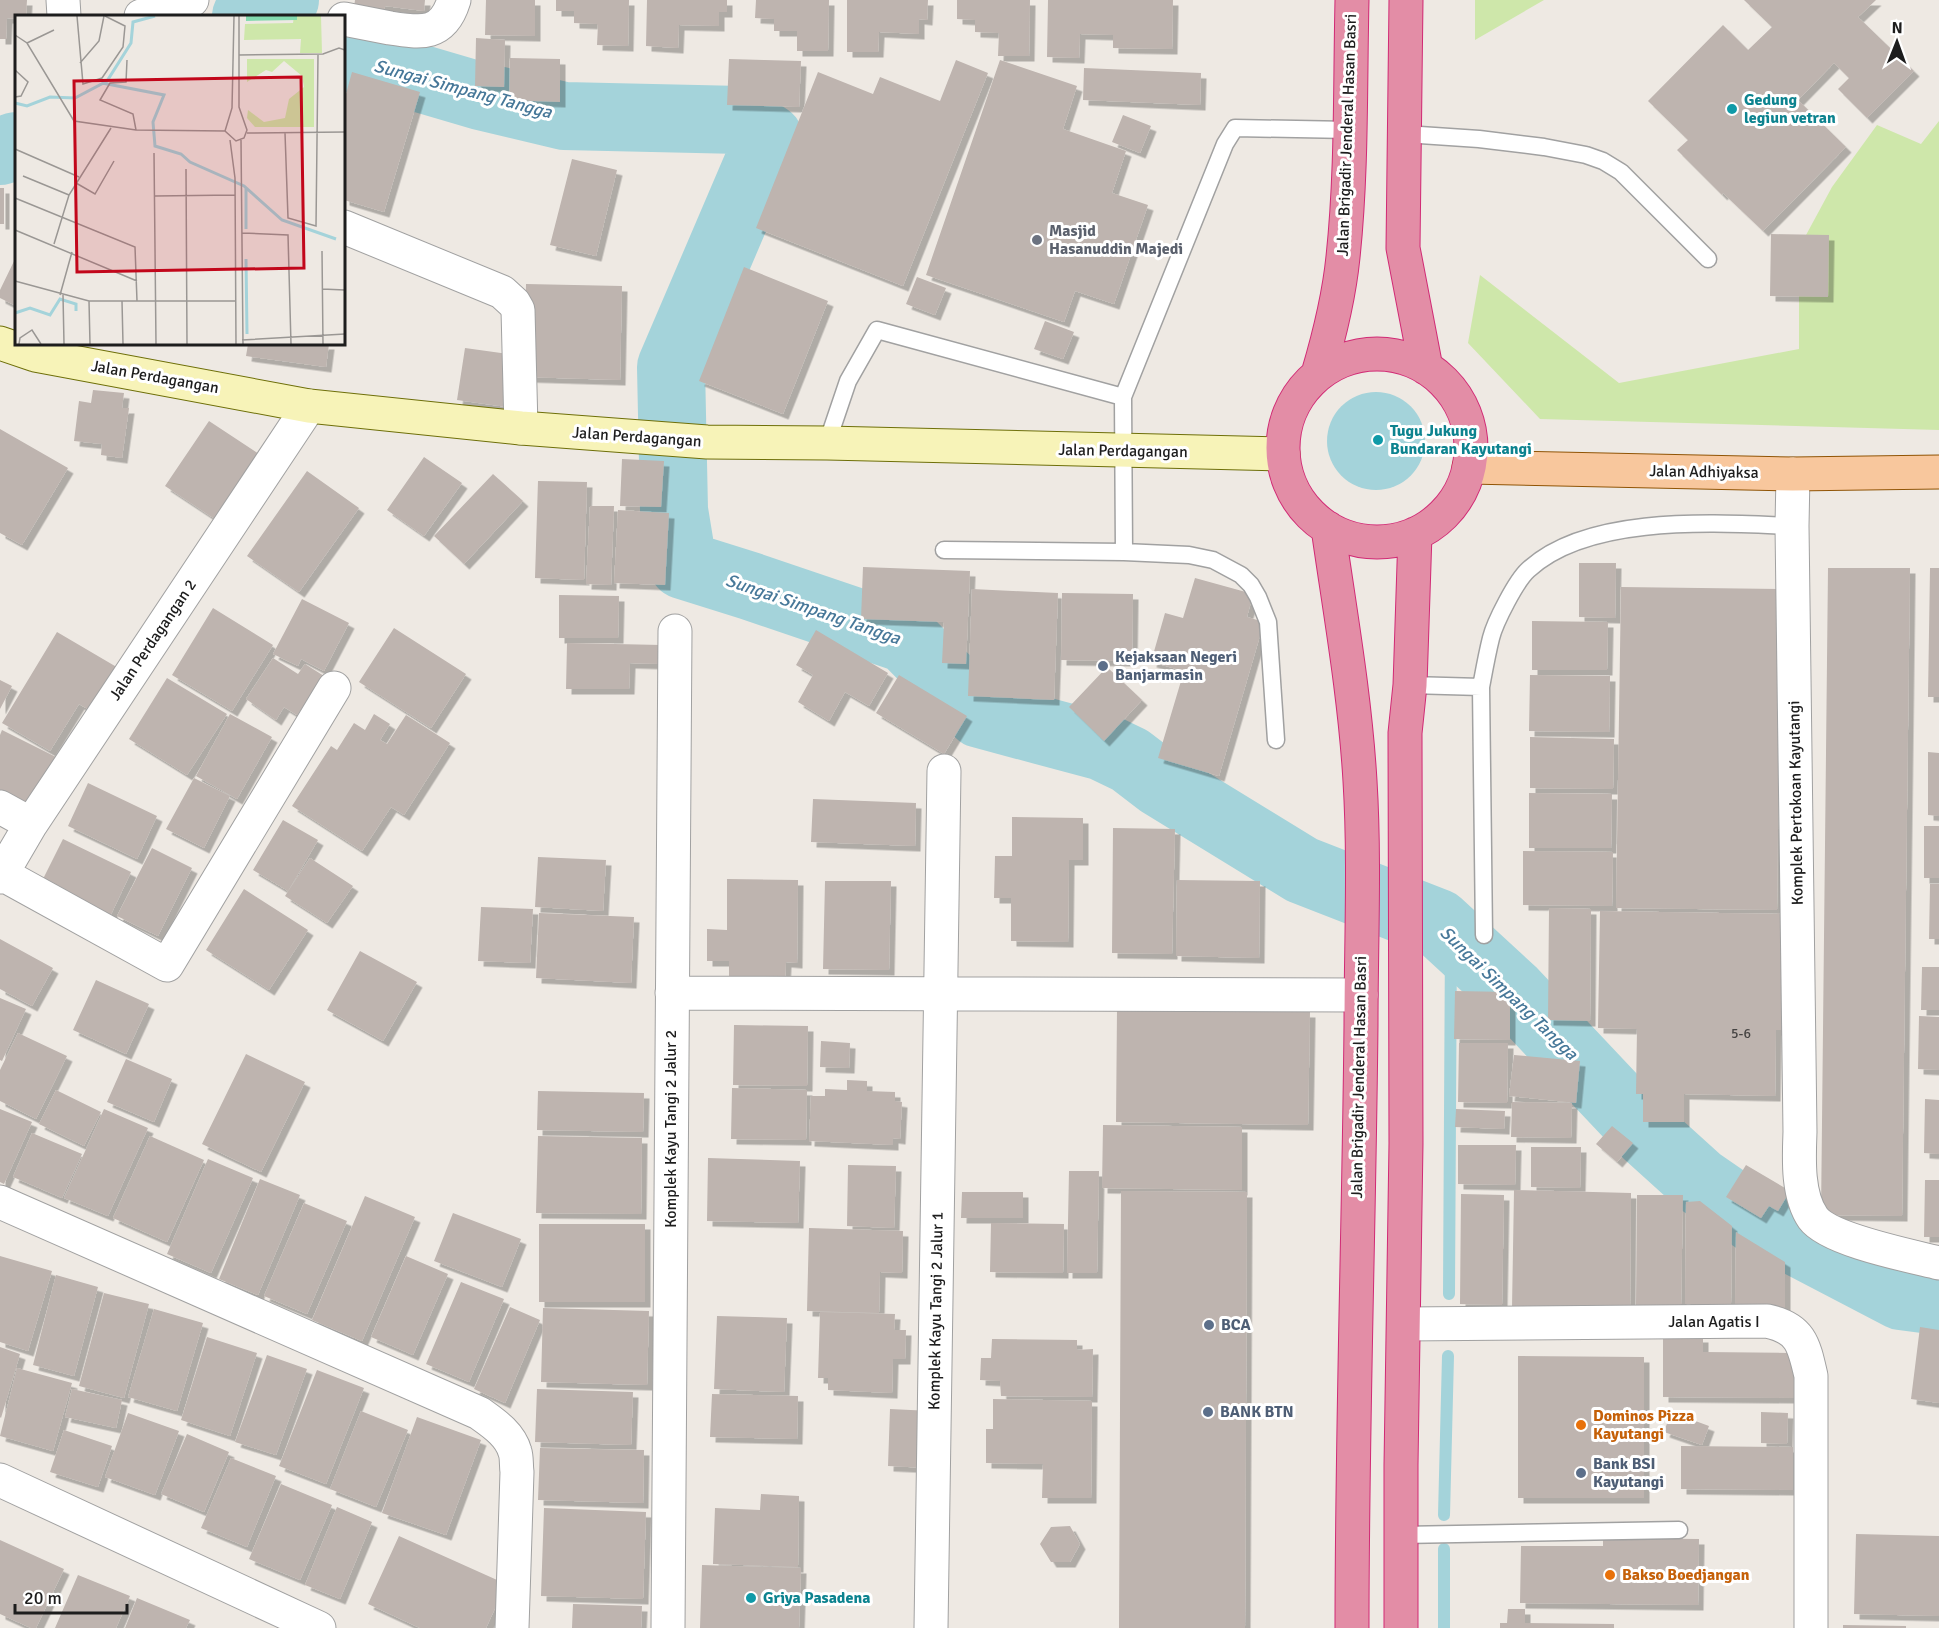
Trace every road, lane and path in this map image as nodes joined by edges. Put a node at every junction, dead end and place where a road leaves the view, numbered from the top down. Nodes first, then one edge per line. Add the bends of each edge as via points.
1 (63, 0) edge
2 (192, 0) edge
3 (454, 0) edge
4 (1352, 0) edge
5 (1406, 0) edge
6 (64, 15) edge
7 (144, 15) edge
8 (345, 19) edge
9 (1350, 130) junction
10 (1405, 134) junction
11 (345, 227) edge
12 (1708, 259) dead end
13 (0, 343) edge
14 (1425, 368) junction
15 (1318, 374) junction
16 (1123, 397) junction
17 (309, 406) junction
18 (521, 428) junction
19 (827, 443) junction
20 (1123, 451) junction
21 (1282, 454) junction
22 (1469, 467) junction
23 (1939, 472) edge
24 (1793, 474) junction
25 (1792, 526) junction
26 (1328, 528) junction
27 (1415, 534) junction
28 (944, 550) dead end
29 (1124, 552) junction
30 (675, 631) dead end
31 (1410, 685) junction
32 (1481, 687) junction
33 (334, 688) dead end
34 (1276, 741) dead end
35 (944, 771) dead end
36 (0, 807) edge
37 (31, 824) junction
38 (1, 875) edge
39 (1484, 935) dead end
40 (672, 993) junction
41 (941, 994) junction
42 (1361, 995) junction
43 (1360, 1116) junction
44 (1406, 1116) junction
45 (0, 1202) edge
46 (1939, 1263) edge
47 (1404, 1324) junction
48 (1352, 1465) junction
49 (1401, 1465) junction
50 (0, 1480) edge
51 (1679, 1530) dead end
52 (1401, 1535) junction
53 (319, 1628) edge
54 (512, 1628) edge
55 (668, 1628) edge
56 (931, 1628) edge
57 (1352, 1628) edge
58 (1401, 1628) edge
59 (1811, 1628) edge

1 - 6 street
2 - 7 street
3 - 8 street via 449,15 429,31
4 - 9 highway, Jalan Brigadir Jenderal Hasan Basri
5 - 10 highway
9 - 15 highway, Jalan Brigadir Jenderal Hasan Basri via 1343,259
9 - 16 lane via 1235,128 1225,144
10 - 12 lane via 1544,147 1603,161 1621,172
10 - 14 highway via 1403,248
11 - 18 street via 502,292 514,303 518,310
13 - 17 street, Jalan Perdagangan via 34,355
14 - 15 highway via 1414,362 1372,355 1336,364
14 - 22 highway via 1458,400 1467,422
15 - 21 highway via 1302,390 1291,410
16 - 19 lane via 877,330 848,381
16 - 20 lane
17 - 18 street, Jalan Perdagangan
17 - 37 street, Jalan Perdagangan 2
18 - 19 street, Jalan Perdagangan via 707,442
19 - 20 street, Jalan Perdagangan
20 - 21 street, Jalan Perdagangan
20 - 29 lane
21 - 26 highway via 1296,497
22 - 24 main road, Jalan Adhiyaksa
22 - 27 highway via 1450,507
23 - 24 main road, Jalan Adhiyaksa
24 - 25 street, Komplek Pertokoan Kayutangi
25 - 32 lane via 1656,526 1576,540 1526,571 1492,635
25 - 46 street, Komplek Pertokoan Kayutangi via 1798,1166 1806,1203 1814,1219 1836,1233 1886,1251
26 - 27 highway via 1371,542
26 - 42 highway, Jalan Brigadir Jenderal Hasan Basri via 1358,739
27 - 31 highway
28 - 29 lane
29 - 34 lane via 1213,560 1251,585 1268,622
30 - 40 street, Komplek Kayu Tangi 2 Jalur 2
31 - 32 lane
31 - 44 highway via 1405,733
32 - 39 lane
33 - 38 street via 166,965
35 - 41 street, Komplek Kayu Tangi 2 Jalur 1
36 - 37 street
37 - 38 street, Jalan Perdagangan 2
40 - 41 street
40 - 55 street, Komplek Kayu Tangi 2 Jalur 2
41 - 42 street
41 - 56 street, Komplek Kayu Tangi 2 Jalur 1
42 - 43 highway, Jalan Brigadir Jenderal Hasan Basri
43 - 44 highway
43 - 48 highway, Jalan Brigadir Jenderal Hasan Basri
44 - 47 highway
45 - 54 street via 496,1424 515,1452 517,1472
47 - 49 highway
47 - 59 street, Jalan Agatis I via 1767,1321 1789,1329 1804,1348 1811,1376
48 - 49 highway
48 - 57 highway, Jalan Brigadir Jenderal Hasan Basri
49 - 52 highway
50 - 53 street
51 - 52 lane
52 - 58 highway

